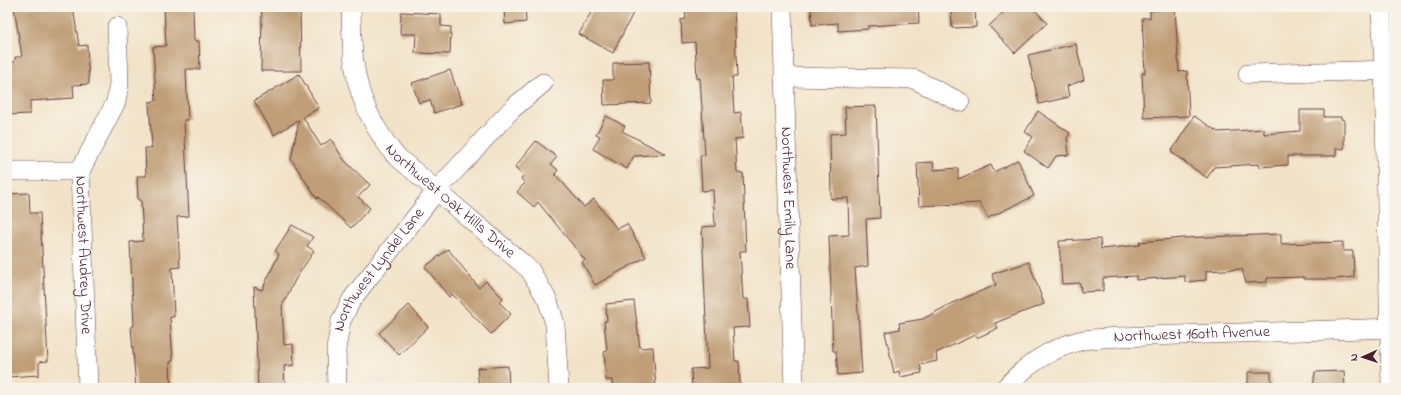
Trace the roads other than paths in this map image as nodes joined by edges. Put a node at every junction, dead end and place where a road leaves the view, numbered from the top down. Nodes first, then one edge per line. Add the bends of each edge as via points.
1 (351, 7) edge
2 (782, 7) edge
3 (1381, 7) edge
4 (117, 27) dead end
5 (1389, 70) edge
6 (1248, 74) dead end
7 (784, 78) junction
8 (543, 83) dead end
9 (960, 102) dead end
10 (7, 170) edge
11 (80, 171) junction
12 (437, 190) junction
13 (1392, 328) edge
14 (88, 388) edge
15 (337, 388) edge
16 (558, 388) edge
17 (794, 388) edge
18 (1005, 388) edge
19 (1391, 388) edge

1 - 12 street, Northwest Oak Hills Drive via 354,71 367,114 395,154
2 - 7 street, Northwest Emily Lane
3 - 5 street
4 - 11 street via 119,83 116,102
5 - 6 street
5 - 13 street
7 - 9 street via 914,79
7 - 17 street, Northwest Emily Lane
8 - 12 street, Northwest Lyndel Lane via 512,109
10 - 11 street, Northwest Audrey Drive
11 - 14 street, Northwest Audrey Drive
12 - 15 street, Northwest Lyndel Lane via 352,299 341,321 336,349
12 - 16 street, Northwest Oak Hills Drive via 530,270 539,283 548,300 555,324 558,343
13 - 18 street, Northwest 160th Avenue via 1119,337 1080,341 1048,353 1021,371
13 - 19 street

